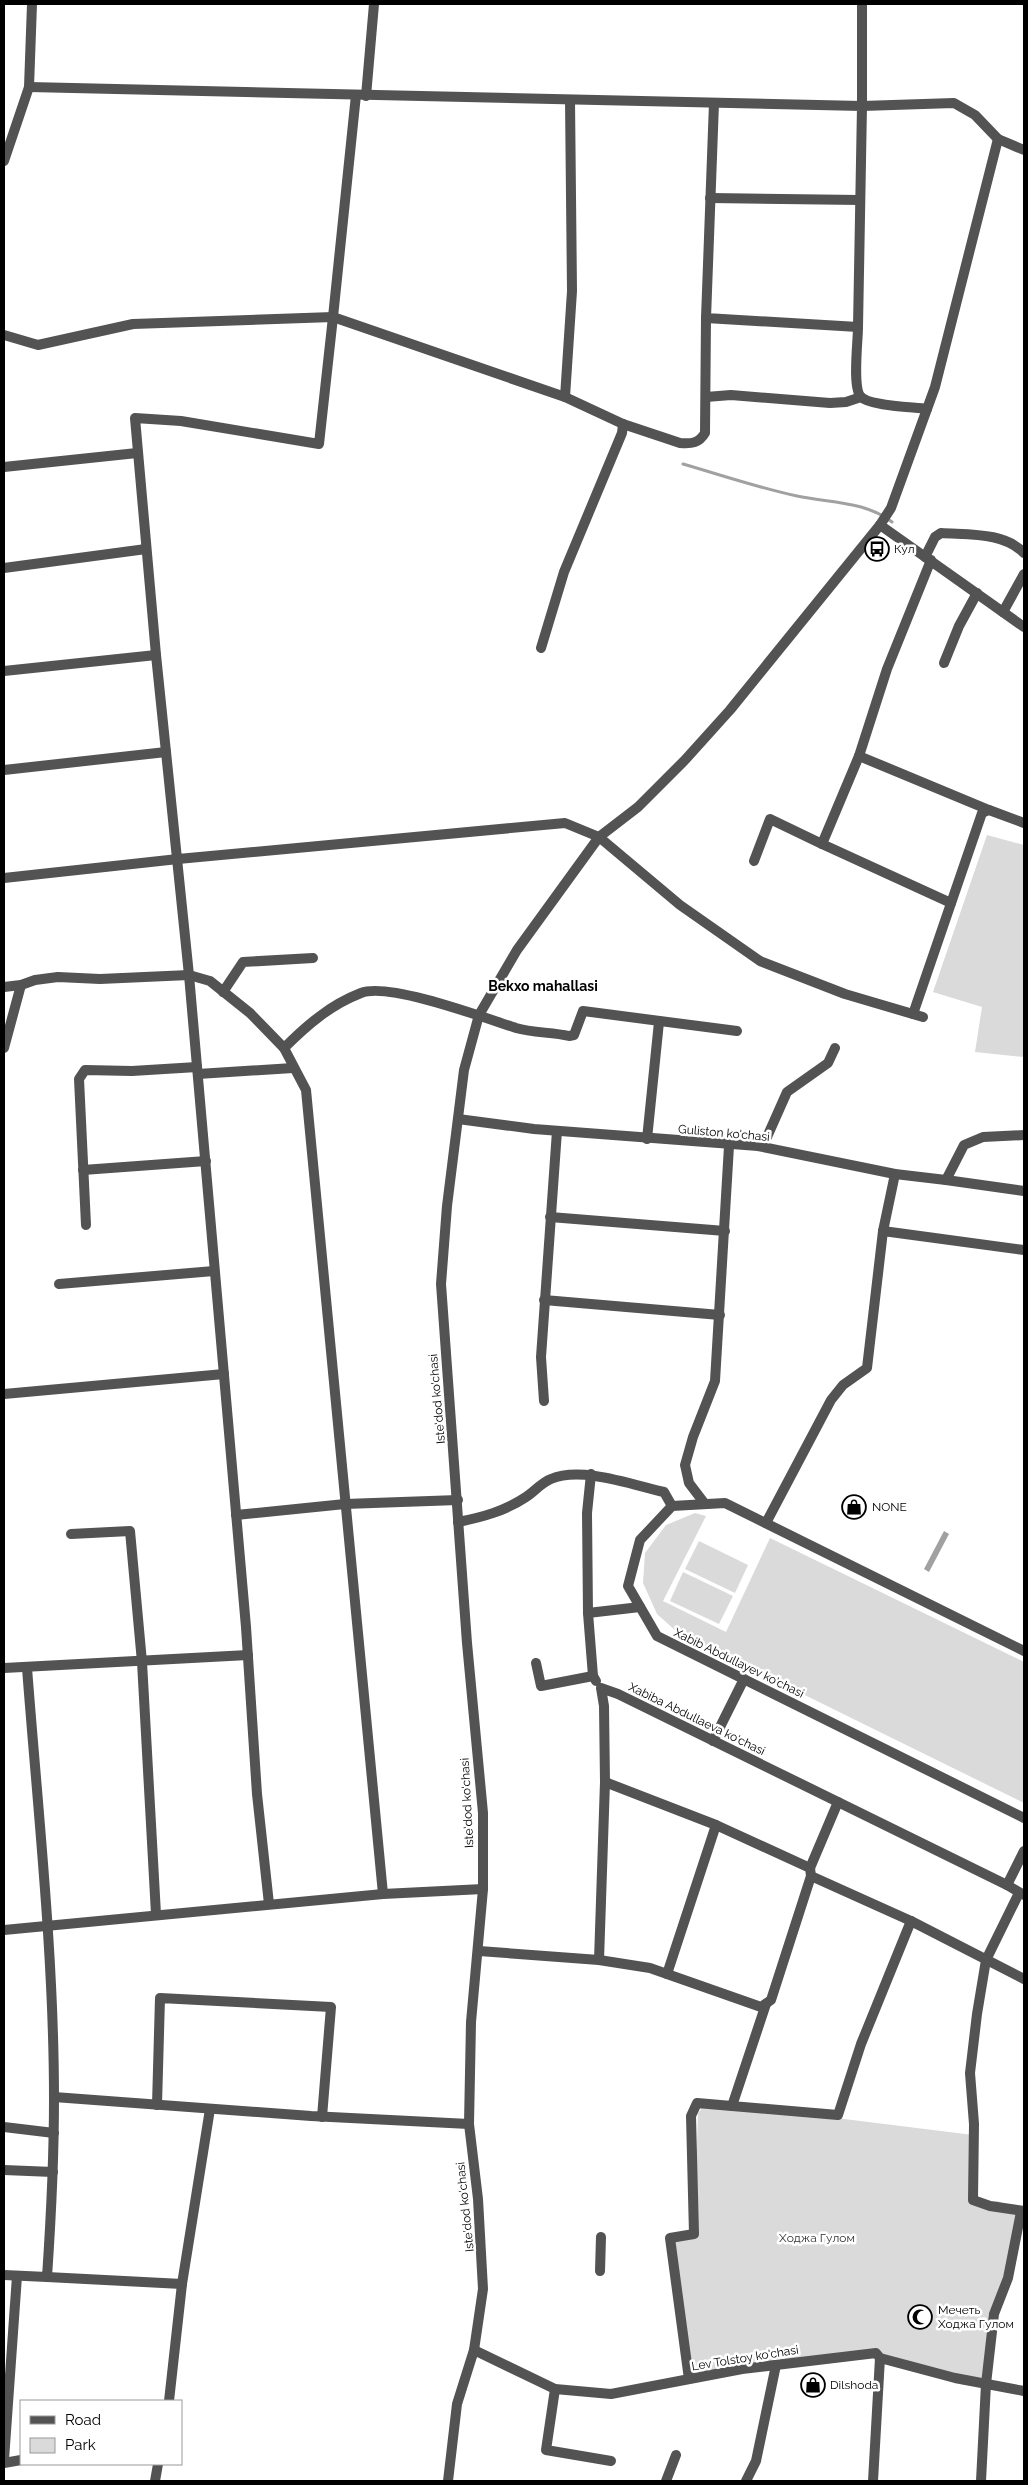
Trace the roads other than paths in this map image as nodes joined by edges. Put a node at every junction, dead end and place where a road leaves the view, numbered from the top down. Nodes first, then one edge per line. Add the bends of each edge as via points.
1 (32, 4) edge
2 (374, 4) edge
3 (862, 4) edge
4 (29, 87) junction
5 (361, 96) junction
6 (570, 100) junction
7 (714, 103) junction
8 (862, 106) junction
9 (998, 139) junction
10 (1024, 150) edge
11 (4, 161) edge
12 (710, 198) junction
13 (860, 200) junction
14 (333, 317) junction
15 (706, 318) junction
16 (858, 327) junction
17 (4, 335) edge
18 (706, 396) junction
19 (565, 397) junction
20 (861, 397) junction
21 (927, 409) junction
22 (623, 424) junction
23 (137, 453) junction
24 (4, 467) edge
25 (880, 525) junction
26 (146, 549) junction
27 (1024, 553) edge
28 (928, 559) junction
29 (4, 568) edge
30 (1024, 574) edge
31 (977, 593) junction
32 (1003, 612) junction
33 (1024, 627) edge
34 (541, 648) dead end
35 (156, 655) junction
36 (944, 663) dead end
37 (4, 671) edge
38 (166, 752) junction
39 (859, 756) junction
40 (4, 770) edge
41 (989, 810) junction
42 (1024, 823) edge
43 (599, 837) junction
44 (822, 844) junction
45 (178, 859) junction
46 (754, 861) dead end
47 (4, 878) edge
48 (951, 902) junction
49 (313, 958) dead end
50 (189, 975) junction
51 (21, 985) junction
52 (4, 987) edge
53 (223, 992) junction
54 (479, 1015) junction
55 (659, 1022) junction
56 (736, 1031) dead end
57 (4, 1048) edge
58 (284, 1048) junction
59 (835, 1048) dead end
60 (293, 1068) junction
61 (198, 1070) junction
62 (458, 1119) junction
63 (557, 1131) junction
64 (1024, 1134) edge
65 (646, 1138) junction
66 (729, 1146) junction
67 (758, 1146) junction
68 (206, 1161) junction
69 (83, 1170) junction
70 (895, 1174) junction
71 (946, 1180) junction
72 (1024, 1191) edge
73 (550, 1217) junction
74 (86, 1225) dead end
75 (725, 1231) junction
76 (883, 1231) junction
77 (1024, 1250) edge
78 (214, 1271) junction
79 (59, 1284) dead end
80 (544, 1300) junction
81 (720, 1315) junction
82 (224, 1374) junction
83 (4, 1394) edge
84 (544, 1401) dead end
85 (591, 1474) junction
86 (458, 1500) junction
87 (345, 1504) junction
88 (705, 1504) junction
89 (672, 1506) junction
90 (236, 1515) junction
91 (458, 1522) junction
92 (766, 1523) junction
93 (72, 1534) dead end
94 (640, 1607) junction
95 (588, 1613) junction
96 (1024, 1651) edge
97 (248, 1655) junction
98 (142, 1662) junction
99 (536, 1663) dead end
100 (4, 1668) edge
101 (27, 1668) junction
102 (593, 1676) junction
103 (744, 1679) junction
104 (601, 1688) junction
105 (713, 1741) junction
106 (605, 1782) junction
107 (838, 1802) junction
108 (1024, 1818) edge
109 (716, 1825) junction
110 (1024, 1851) edge
111 (810, 1872) junction
112 (1007, 1884) junction
113 (483, 1889) junction
114 (383, 1894) junction
115 (1022, 1894) edge
116 (269, 1904) junction
117 (156, 1914) junction
118 (911, 1921) junction
119 (47, 1926) junction
120 (4, 1930) edge
121 (479, 1951) junction
122 (599, 1960) junction
123 (986, 1960) junction
124 (667, 1974) junction
125 (1024, 1979) edge
126 (766, 2004) junction
127 (54, 2097) junction
128 (157, 2105) junction
129 (732, 2106) junction
130 (210, 2109) junction
131 (322, 2117) junction
132 (469, 2124) junction
133 (4, 2127) edge
134 (54, 2133) junction
135 (4, 2170) edge
136 (53, 2172) junction
137 (1023, 2212) edge
138 (601, 2237) dead end
139 (600, 2271) dead end
140 (4, 2275) edge
141 (17, 2276) junction
142 (47, 2277) junction
143 (182, 2284) junction
144 (474, 2350) junction
145 (880, 2358) junction
146 (776, 2365) junction
147 (764, 2367) junction
148 (689, 2379) junction
149 (773, 2380) junction
150 (986, 2384) junction
151 (555, 2389) junction
152 (1024, 2391) edge
153 (169, 2400) edge
154 (676, 2455) dead end
155 (20, 2460) edge
156 (611, 2461) dead end
157 (4, 2462) edge
158 (158, 2465) edge
159 (155, 2481) edge
160 (448, 2481) edge
161 (666, 2481) edge
162 (746, 2481) edge
163 (873, 2481) edge
164 (981, 2481) edge

1 - 4 street
2 - 5 street
3 - 8 street
4 - 5 street
4 - 11 street
5 - 6 street
5 - 14 street
6 - 7 street
6 - 19 street via 572,291
7 - 8 street
7 - 12 street
8 - 9 street via 954,103 975,115
8 - 13 street
9 - 10 street
9 - 21 street, Iste'dod ko'chasi
12 - 13 street
12 - 15 street
13 - 16 street
14 - 17 street via 133,324 38,345
14 - 19 street
14 - 23 street via 319,444 180,421 135,418
15 - 16 street
15 - 18 street
16 - 20 street via 856,386
18 - 20 street via 732,395 830,404
18 - 22 street via 705,433 701,440 690,444
19 - 22 street
20 - 21 street via 870,402
21 - 25 street, Iste'dod ko'chasi via 891,508
22 - 34 street via 564,572
23 - 24 street
23 - 26 street
25 - 28 street
25 - 43 street, Iste'dod ko'chasi via 730,710 638,807
26 - 29 street
26 - 35 street
27 - 28 street via 1014,543 986,536 941,534 935,537
28 - 31 street
28 - 39 street
30 - 32 street
31 - 32 street
31 - 36 street
32 - 33 street
35 - 37 street
35 - 38 street
38 - 40 street
38 - 45 street
39 - 41 street
39 - 44 street
41 - 42 street
41 - 48 street via 982,813
43 - 45 street via 565,824
43 - 48 street via 680,905 760,962 845,994 918,1016
43 - 54 street, Iste'dod ko'chasi via 517,950
44 - 46 street via 770,820
44 - 48 street
45 - 47 street
45 - 50 street
49 - 53 street via 244,962
50 - 51 street via 100,979 58,977
50 - 53 street via 210,981
50 - 61 street
51 - 52 street
51 - 57 street
53 - 58 street via 250,1013
54 - 55 street via 519,1028 569,1036 574,1035 583,1011
54 - 58 street via 389,993 362,992 312,1019
54 - 62 street, Iste'dod ko'chasi via 464,1070
55 - 56 street
55 - 65 street
58 - 60 street
59 - 67 street via 828,1063 787,1092 767,1137
60 - 61 street
60 - 87 street via 306,1090
61 - 68 street
61 - 69 street via 85,1070 79,1079
62 - 63 street, Guliston ko'chasi
62 - 86 street, Iste'dod ko'chasi via 447,1206 442,1284
63 - 65 street, Guliston ko'chasi
63 - 73 street
64 - 71 street via 983,1137 964,1145
65 - 66 street, Guliston ko'chasi
66 - 67 street, Guliston ko'chasi
66 - 75 street
67 - 70 street, Guliston ko'chasi
68 - 69 street
68 - 78 street
69 - 74 street
70 - 71 street, Guliston ko'chasi
70 - 76 street
71 - 72 street, Guliston ko'chasi
73 - 75 street
73 - 80 street
75 - 81 street
76 - 77 street
76 - 92 street via 867,1368 831,1400
78 - 79 street
78 - 82 street
80 - 81 street
80 - 84 street via 541,1357
81 - 88 street via 715,1381 685,1465 689,1482
82 - 83 street
82 - 90 street
85 - 89 street via 664,1492
85 - 91 street via 551,1479 525,1498 490,1516
85 - 95 street via 587,1513
86 - 87 street
86 - 91 street, Iste'dod ko'chasi
87 - 90 street
87 - 114 street
88 - 89 street
88 - 92 street via 725,1503
89 - 94 street, Xabib Abdullayev ko'chasi via 640,1540 628,1586
90 - 97 street
91 - 113 street, Iste'dod ko'chasi via 483,1813
92 - 96 street
93 - 98 street via 130,1531
94 - 95 street
94 - 103 street, Xabib Abdullayev ko'chasi via 657,1636
95 - 102 street
97 - 98 street
97 - 116 street via 257,1794
98 - 101 street
98 - 117 street
99 - 102 street via 541,1686
100 - 101 street
101 - 119 street
102 - 104 street
103 - 105 street
103 - 108 street, Xabib Abdullayev ko'chasi
104 - 105 street, Xabiba Abdullaeva ko'chasi
104 - 106 street
105 - 107 street, Xabiba Abdullaeva ko'chasi
106 - 109 street
106 - 122 street
107 - 111 street
107 - 112 street, Xabiba Abdullaeva ko'chasi
109 - 111 street
109 - 124 street
110 - 112 street
111 - 118 street
111 - 126 street via 770,2000
112 - 115 street, Xabiba Abdullaeva ko'chasi
113 - 114 street
113 - 121 street, Iste'dod ko'chasi
114 - 116 street
115 - 123 street
116 - 117 street
117 - 119 street
118 - 123 street
118 - 129 street via 861,2044 838,2115
119 - 120 street
119 - 127 street
121 - 122 street
121 - 132 street, Iste'dod ko'chasi via 471,2022
122 - 124 street
123 - 125 street
123 - 137 street via 970,2074 974,2124 973,2200
124 - 126 street via 756,2007
126 - 129 street
127 - 128 street
127 - 134 street
128 - 130 street
128 - 131 street via 160,1998 331,2008
129 - 148 street via 697,2103 692,2109 694,2234 670,2238
130 - 131 street
130 - 143 street
131 - 132 street
132 - 144 street, Iste'dod ko'chasi via 483,2260 483,2289
133 - 134 street
134 - 136 street
135 - 136 street
136 - 142 street
137 - 150 street via 1008,2278 994,2314
138 - 139 street
140 - 141 street
141 - 142 street
141 - 157 street
142 - 143 street
143 - 153 street
144 - 151 street, Lev Tolstoy ko'chasi
144 - 160 street, Iste'dod ko'chasi via 457,2404
145 - 146 street, Lev Tolstoy ko'chasi via 876,2353
145 - 150 street, Lev Tolstoy ko'chasi
145 - 163 street
146 - 147 street, Lev Tolstoy ko'chasi
146 - 149 street
147 - 148 street, Lev Tolstoy ko'chasi
147 - 149 street
148 - 151 street, Lev Tolstoy ko'chasi via 611,2394
149 - 162 street via 756,2461
150 - 152 street, Lev Tolstoy ko'chasi
150 - 164 street
151 - 156 street via 546,2450
154 - 161 street
155 - 157 street
158 - 159 street

